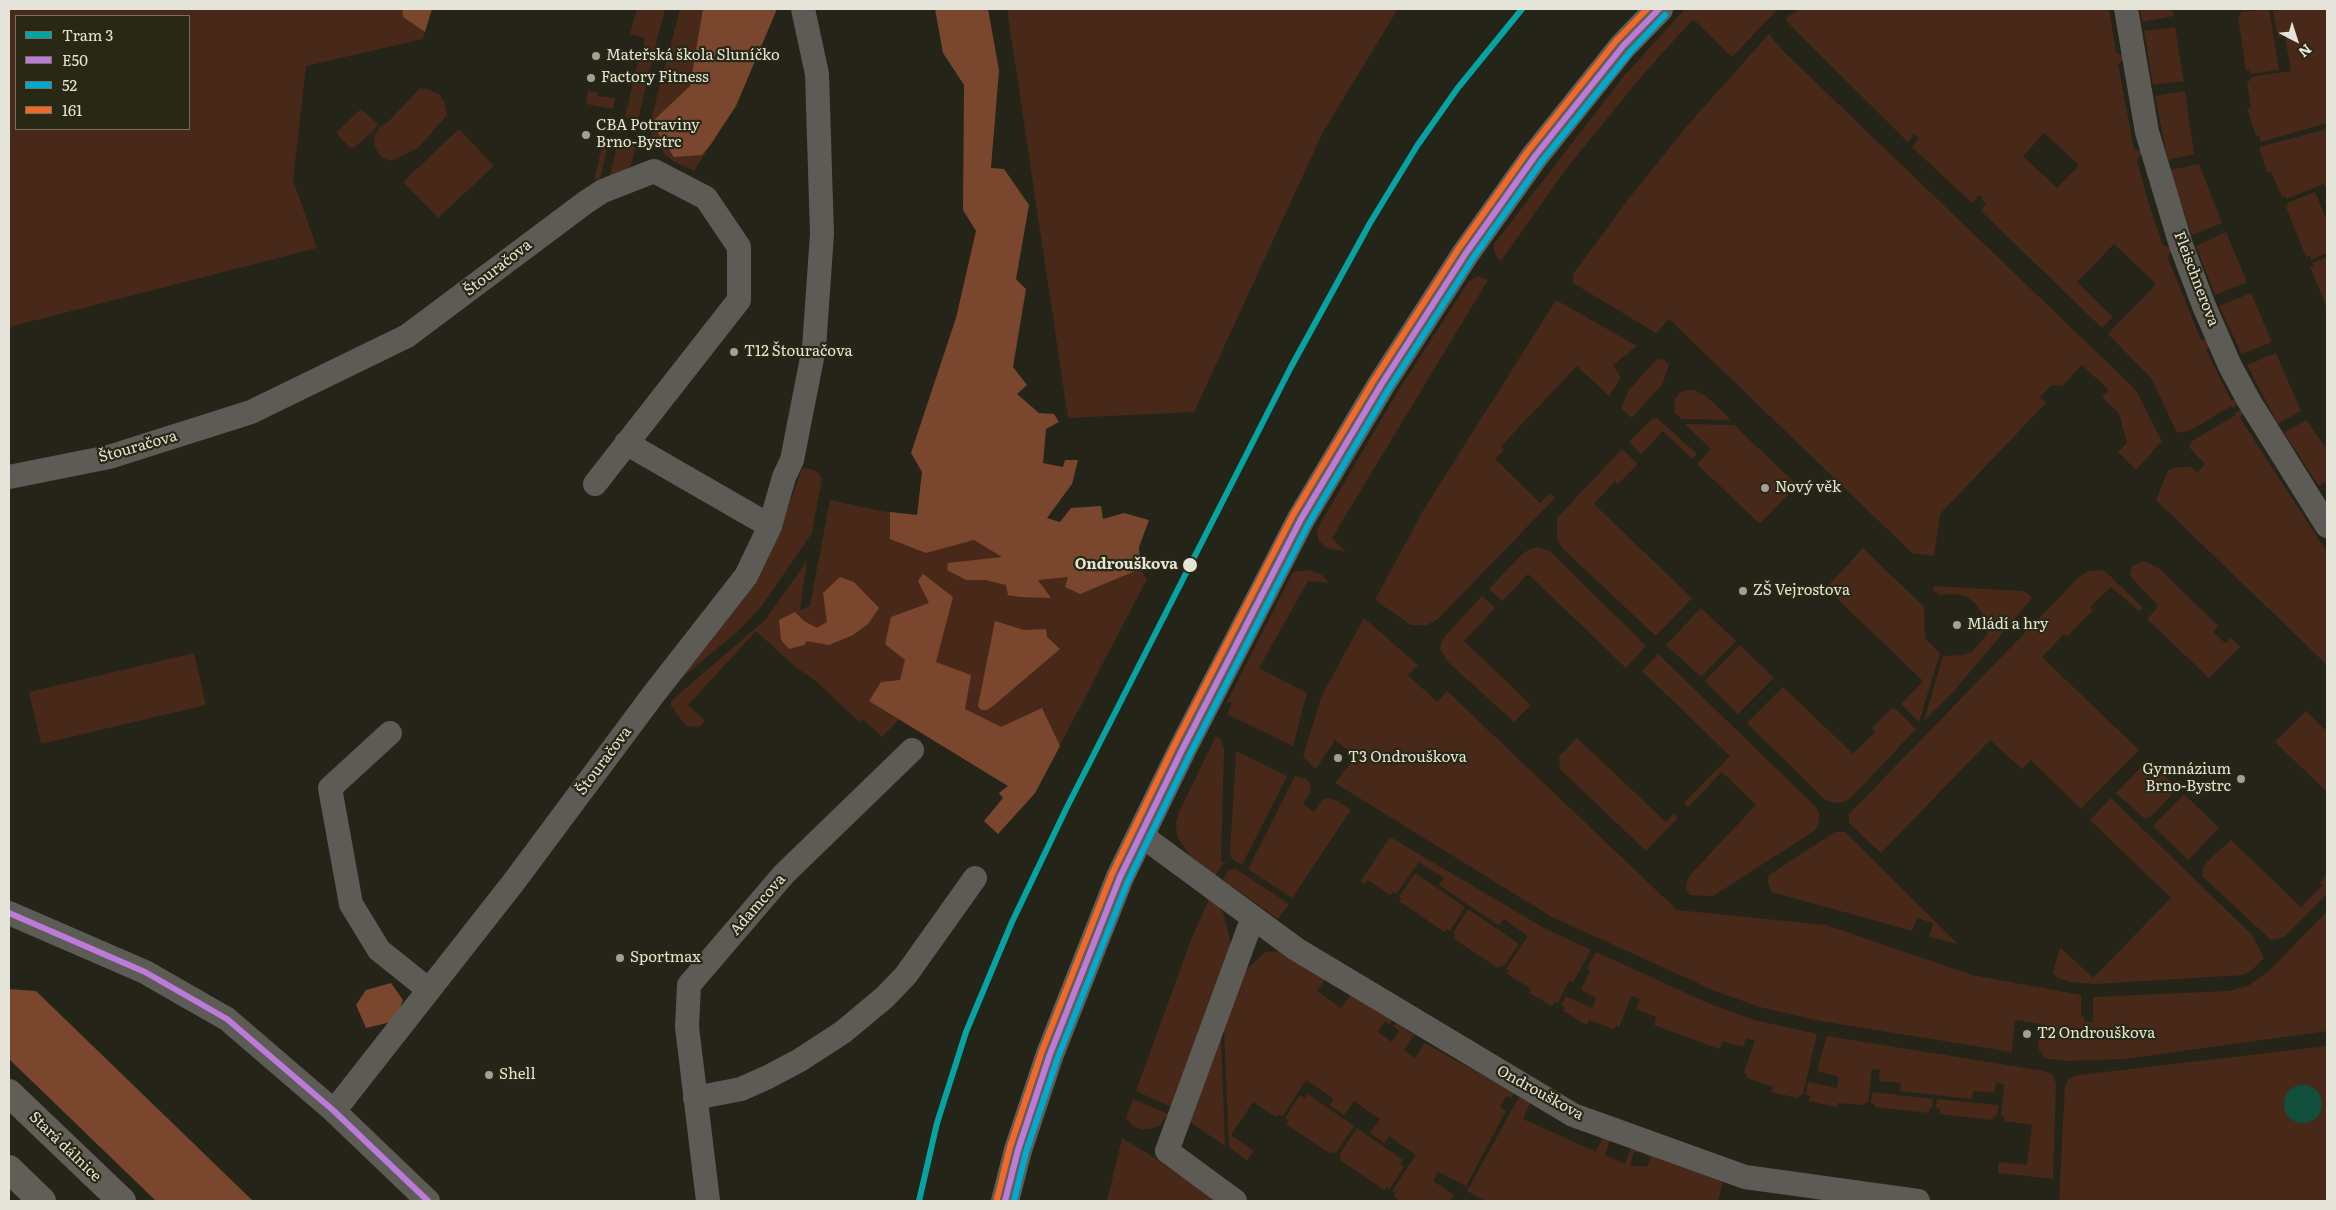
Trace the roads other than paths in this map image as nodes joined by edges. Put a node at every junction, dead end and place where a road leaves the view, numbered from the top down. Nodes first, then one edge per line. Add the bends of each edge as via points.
1 (803, 9) edge
2 (1659, 9) edge
3 (2126, 9) edge
4 (626, 443) junction
5 (9, 477) edge
6 (595, 484) dead end
7 (770, 526) junction
8 (2327, 526) edge
9 (390, 733) dead end
10 (912, 750) dead end
11 (1141, 835) junction
12 (975, 878) dead end
13 (9, 913) edge
14 (1253, 918) junction
15 (429, 990) junction
16 (9, 1093) edge
17 (695, 1098) junction
18 (334, 1111) junction
19 (9, 1169) edge
20 (42, 1201) edge
21 (122, 1201) edge
22 (428, 1201) edge
23 (708, 1201) edge
24 (1006, 1201) edge
25 (1235, 1201) edge
26 (1918, 1201) edge

1 - 7 street, Štouračova via 817,74 822,234 814,348 792,460
2 - 11 street via 1624,46 1535,156 1466,253 1381,385 1301,519
3 - 8 street, Fleischnerova via 2147,132 2181,245 2201,297 2230,366 2249,401
4 - 5 street, Štouračova via 739,300 739,247 706,198 654,171 595,196 407,336 251,412 109,457
4 - 6 street, Štouračova
4 - 7 street
7 - 15 street, Štouračova via 746,576
9 - 15 street via 330,788 351,904 379,950
10 - 17 street, Adamcova via 784,874 689,985 687,1027
11 - 14 street, Ondrouškova
11 - 24 street via 1091,947 1050,1054 1018,1150
12 - 17 street via 906,976 843,1032 768,1077 741,1089
13 - 18 street via 145,972 227,1019
14 - 25 street via 1167,1151
14 - 26 street, Ondrouškova via 1296,949 1573,1114 1745,1177
15 - 18 street, Štouračova
16 - 21 street, Stará dálnice
17 - 23 street, Adamcova
18 - 22 street
19 - 20 street

